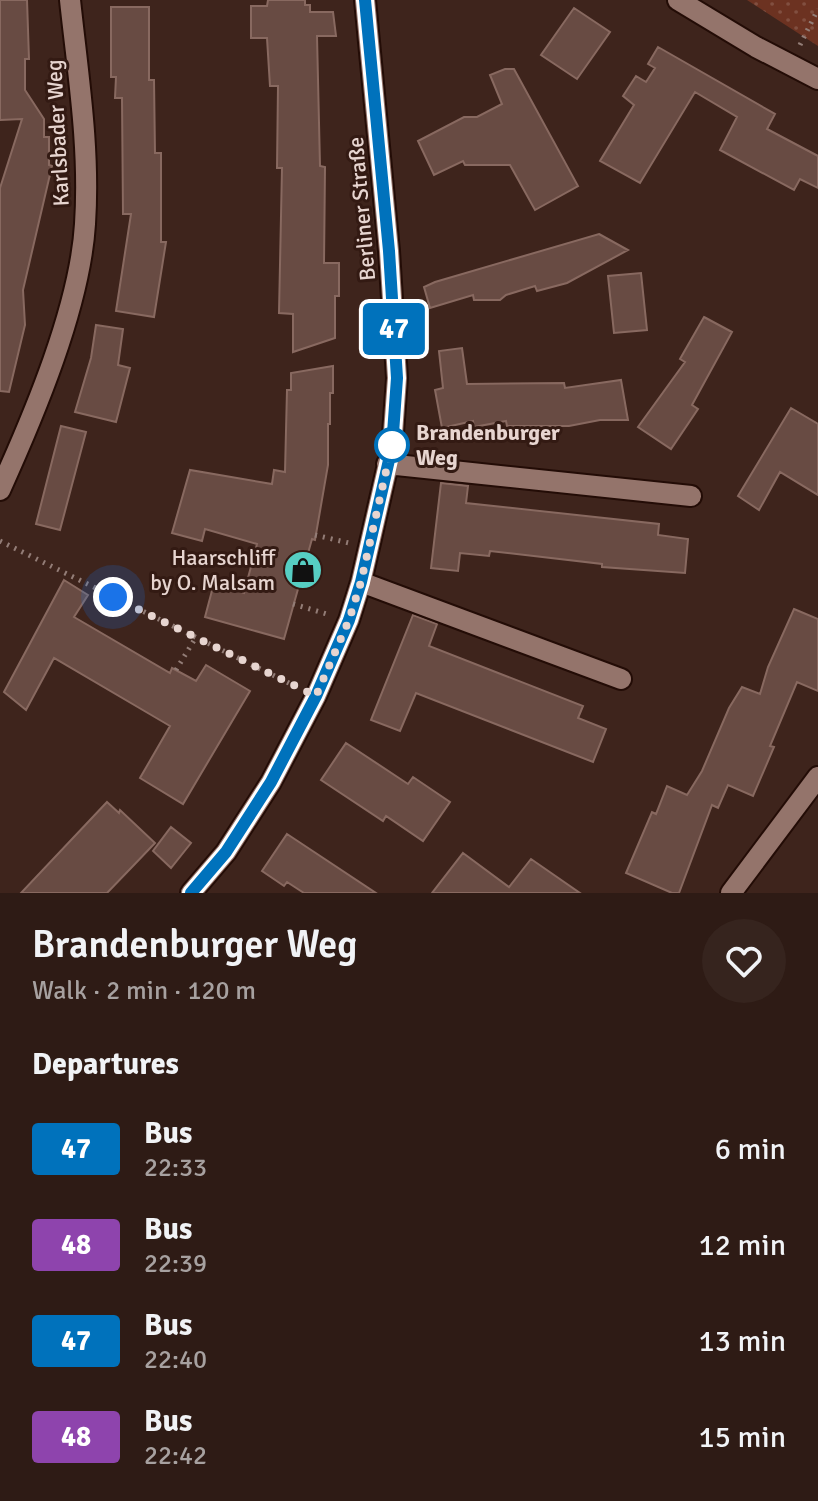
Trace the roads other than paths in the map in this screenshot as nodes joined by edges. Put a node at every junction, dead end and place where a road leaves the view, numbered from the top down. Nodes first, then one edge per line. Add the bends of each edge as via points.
1 (70, 0) edge
2 (365, 0) edge
3 (678, 0) edge
4 (818, 79) edge
5 (387, 464) junction
6 (0, 490) edge
7 (691, 496) dead end
8 (361, 582) junction
9 (621, 679) dead end
10 (818, 777) edge
11 (191, 893) edge
12 (731, 893) edge

1 - 6 street, Karlsbader Weg via 86,136 85,227 52,362
2 - 5 street, Berliner Straße via 397,378
3 - 4 street
5 - 7 street
5 - 8 street, Berliner Straße
8 - 9 street
8 - 11 street, Berliner Straße via 316,696 271,782 226,852
10 - 12 street

